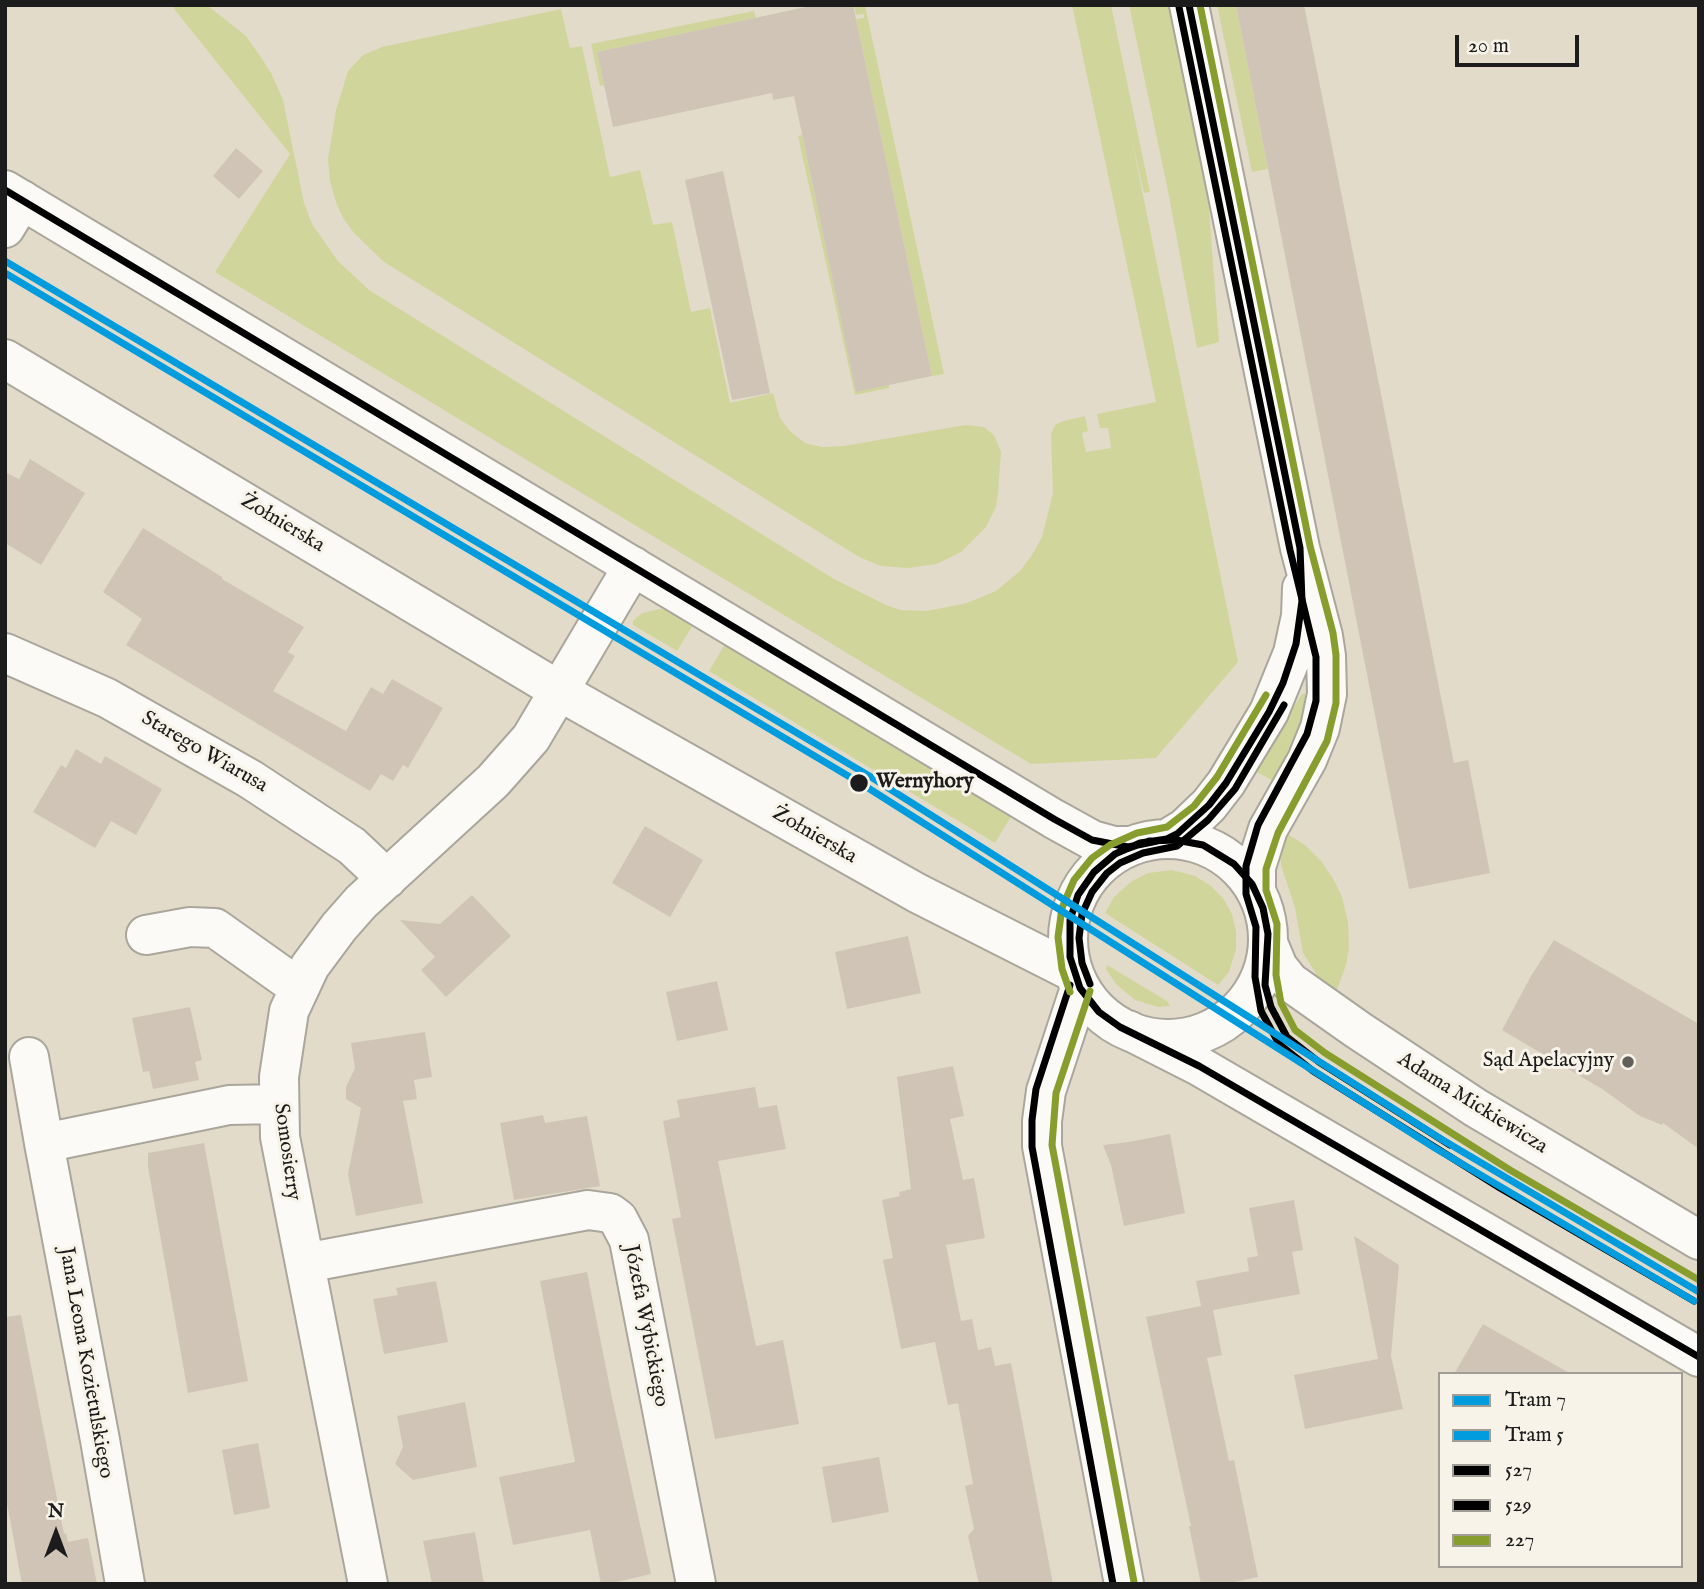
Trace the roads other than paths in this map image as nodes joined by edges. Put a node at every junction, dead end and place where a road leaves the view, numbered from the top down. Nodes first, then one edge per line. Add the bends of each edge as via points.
1 (1188, 5) edge
2 (11, 206) edge
3 (5, 359) edge
4 (1300, 548) junction
5 (633, 566) junction
6 (5, 653) edge
7 (559, 690) junction
8 (1149, 843) junction
9 (387, 879) junction
10 (1256, 892) junction
11 (146, 935) dead end
12 (1268, 943) junction
13 (1077, 980) junction
14 (298, 987) junction
15 (1128, 1030) junction
16 (29, 1057) dead end
17 (278, 1104) junction
18 (44, 1143) junction
19 (1699, 1240) edge
20 (305, 1263) junction
21 (1699, 1357) edge
22 (125, 1584) edge
23 (368, 1584) edge
24 (696, 1584) edge
25 (1124, 1584) edge

1 - 4 street
2 - 5 street
3 - 7 street, Żołnierska
4 - 8 street via 1301,617 1276,699 1218,794 1193,820
4 - 10 street via 1323,636 1326,702 1314,745 1264,838 1256,867
5 - 7 street
5 - 8 street via 1085,837 1103,844
6 - 9 street, Starego Wiarusa via 107,698 250,779 352,846
7 - 9 street, Somosierry via 511,762
7 - 13 street, Żołnierska
8 - 10 street via 1195,842 1241,870
8 - 13 street via 1100,866 1078,895 1068,939
9 - 14 street, Somosierry via 339,927
10 - 12 street
11 - 14 street via 190,927 215,928
12 - 15 street via 1252,993 1220,1024 1179,1039 1153,1038
12 - 19 street, Adama Mickiewicza via 1290,982 1358,1030 1476,1108
13 - 15 street via 1099,1012
13 - 25 street via 1048,1082 1042,1146
14 - 17 street, Somosierry via 284,1030
15 - 21 street via 1199,1066
16 - 18 street, Jana Leona Kozietulskiego
17 - 18 street via 229,1105
17 - 20 street, Somosierry via 280,1137
18 - 22 street, Jana Leona Kozietulskiego
20 - 23 street, Somosierry
20 - 24 street, Józefa Wybickiego via 588,1210 618,1219 629,1240

